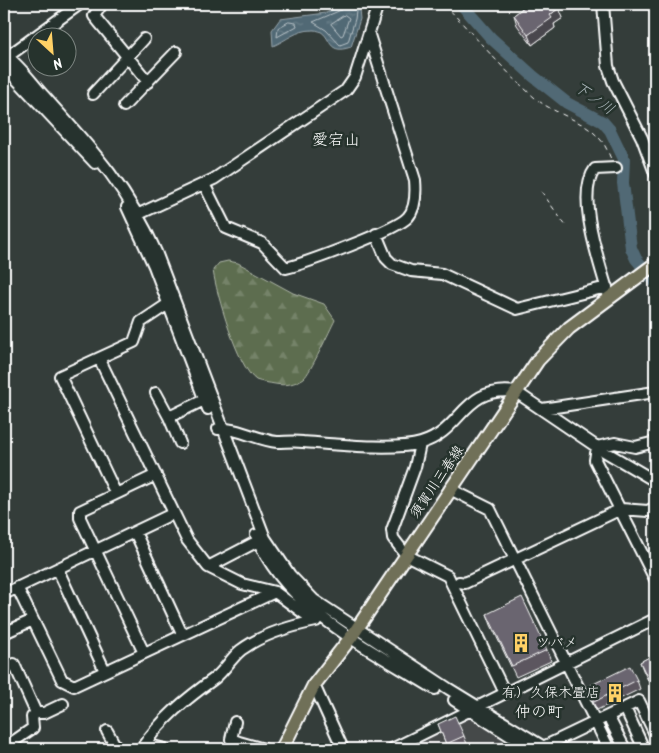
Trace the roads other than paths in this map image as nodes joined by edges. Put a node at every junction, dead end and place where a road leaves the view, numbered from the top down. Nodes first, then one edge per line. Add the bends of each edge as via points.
1 (80, 4) edge
2 (102, 4) edge
3 (378, 4) edge
4 (603, 4) edge
5 (369, 35) junction
6 (144, 39) dead end
7 (176, 52) dead end
8 (128, 56) junction
9 (5, 59) edge
10 (148, 82) junction
11 (93, 94) dead end
12 (124, 106) dead end
13 (616, 168) road end
14 (655, 173) edge
15 (204, 184) junction
16 (139, 214) junction
17 (376, 234) junction
18 (655, 264) edge
19 (608, 292) junction
20 (168, 304) junction
21 (99, 358) junction
22 (516, 392) junction
23 (655, 392) edge
24 (156, 393) dead end
25 (204, 400) junction
26 (542, 409) junction
27 (169, 417) junction
28 (219, 429) junction
29 (180, 442) dead end
30 (655, 442) edge
31 (420, 444) junction
32 (596, 447) junction
33 (156, 475) junction
34 (655, 481) edge
35 (450, 488) junction
36 (116, 494) junction
37 (655, 507) edge
38 (621, 509) junction
39 (174, 513) junction
40 (135, 532) junction
41 (258, 541) junction
42 (95, 550) junction
43 (406, 555) junction
44 (516, 558) junction
45 (651, 559) edge
46 (208, 567) junction
47 (58, 570) junction
48 (655, 579) edge
49 (459, 582) dead end
50 (17, 587) junction
51 (275, 592) junction
52 (4, 594) edge
53 (326, 619) junction
54 (655, 619) edge
55 (33, 620) junction
56 (310, 622) junction
57 (354, 632) junction
58 (4, 633) edge
59 (182, 634) junction
60 (144, 653) junction
61 (566, 663) junction
62 (14, 664) dead end
63 (105, 672) junction
64 (314, 685) junction
65 (506, 693) junction
66 (63, 704) dead end
67 (625, 708) junction
68 (475, 709) junction
69 (36, 712) junction
70 (608, 716) junction
71 (235, 722) dead end
72 (596, 722) junction
73 (107, 731) dead end
74 (655, 734) edge
75 (238, 746) edge
76 (143, 747) edge
77 (4, 748) edge
78 (545, 748) edge
79 (117, 749) edge
80 (165, 749) edge
81 (264, 749) edge
82 (282, 749) edge
83 (343, 749) edge
84 (392, 749) edge
85 (531, 749) edge
86 (609, 749) edge
87 (625, 749) edge
88 (644, 749) edge

1 - 9 street
2 - 8 street via 94,16
3 - 5 street
4 - 14 street via 608,66
5 - 15 street via 355,77 346,90
5 - 17 street via 415,185 414,202 408,217
6 - 8 street
7 - 10 street
8 - 10 street
8 - 11 street
9 - 16 street via 99,157
9 - 20 street via 120,194
10 - 12 street
13 - 19 street via 596,169 589,189 589,225
15 - 16 street
15 - 17 street via 226,228 262,243 286,268
16 - 28 street via 156,252
17 - 19 street via 383,253 392,264 411,271 442,274 517,309
18 - 19 main road, 須賀川三春線
19 - 22 main road, 須賀川三春線 via 538,360
20 - 21 street via 140,322 134,342
20 - 25 street
21 - 33 street
21 - 36 street via 60,376
22 - 26 street
22 - 31 street via 499,391 476,398 451,424
22 - 35 main road, 須賀川三春線
23 - 26 street
24 - 27 street
25 - 27 street
25 - 28 street
26 - 32 street
27 - 29 street
28 - 31 street via 276,442
28 - 41 street
28 - 57 street via 265,538 290,575 314,600
30 - 32 street
31 - 43 street via 416,467 392,530 393,538
32 - 34 street
32 - 38 street via 596,460
33 - 36 street
33 - 39 street
35 - 43 main road, 須賀川三春線
35 - 44 street via 490,509
36 - 42 street via 80,511 80,518
37 - 38 street via 648,511
38 - 44 street
38 - 45 street
39 - 40 street
39 - 46 street via 187,540
40 - 42 street
40 - 59 street
41 - 46 street
41 - 53 street via 281,578
42 - 47 street
42 - 60 street
43 - 57 main road, 須賀川三春線
43 - 65 street via 448,576
44 - 49 street via 464,583
44 - 61 street
45 - 48 street
46 - 51 street via 242,584
47 - 50 street
47 - 63 street
50 - 52 street
50 - 55 street
51 - 56 street via 309,617
51 - 59 street
53 - 56 street
53 - 57 street
54 - 61 street
55 - 58 street
55 - 63 street via 62,680 74,686
56 - 76 street via 263,638 241,651 216,677 182,702
57 - 64 main road, 須賀川三春線
57 - 68 street
59 - 60 street
60 - 63 street
61 - 65 street
61 - 72 street
62 - 69 street
64 - 82 main road, 須賀川三春線
64 - 83 street
65 - 68 street
66 - 69 street via 44,713
67 - 70 street
67 - 74 street via 639,701
67 - 88 street
68 - 78 street
68 - 84 street
68 - 85 street
69 - 77 street via 32,718 33,728
70 - 72 street
70 - 87 street
71 - 75 street via 231,739
72 - 78 street
72 - 86 street
73 - 79 street
75 - 81 street
76 - 80 street

